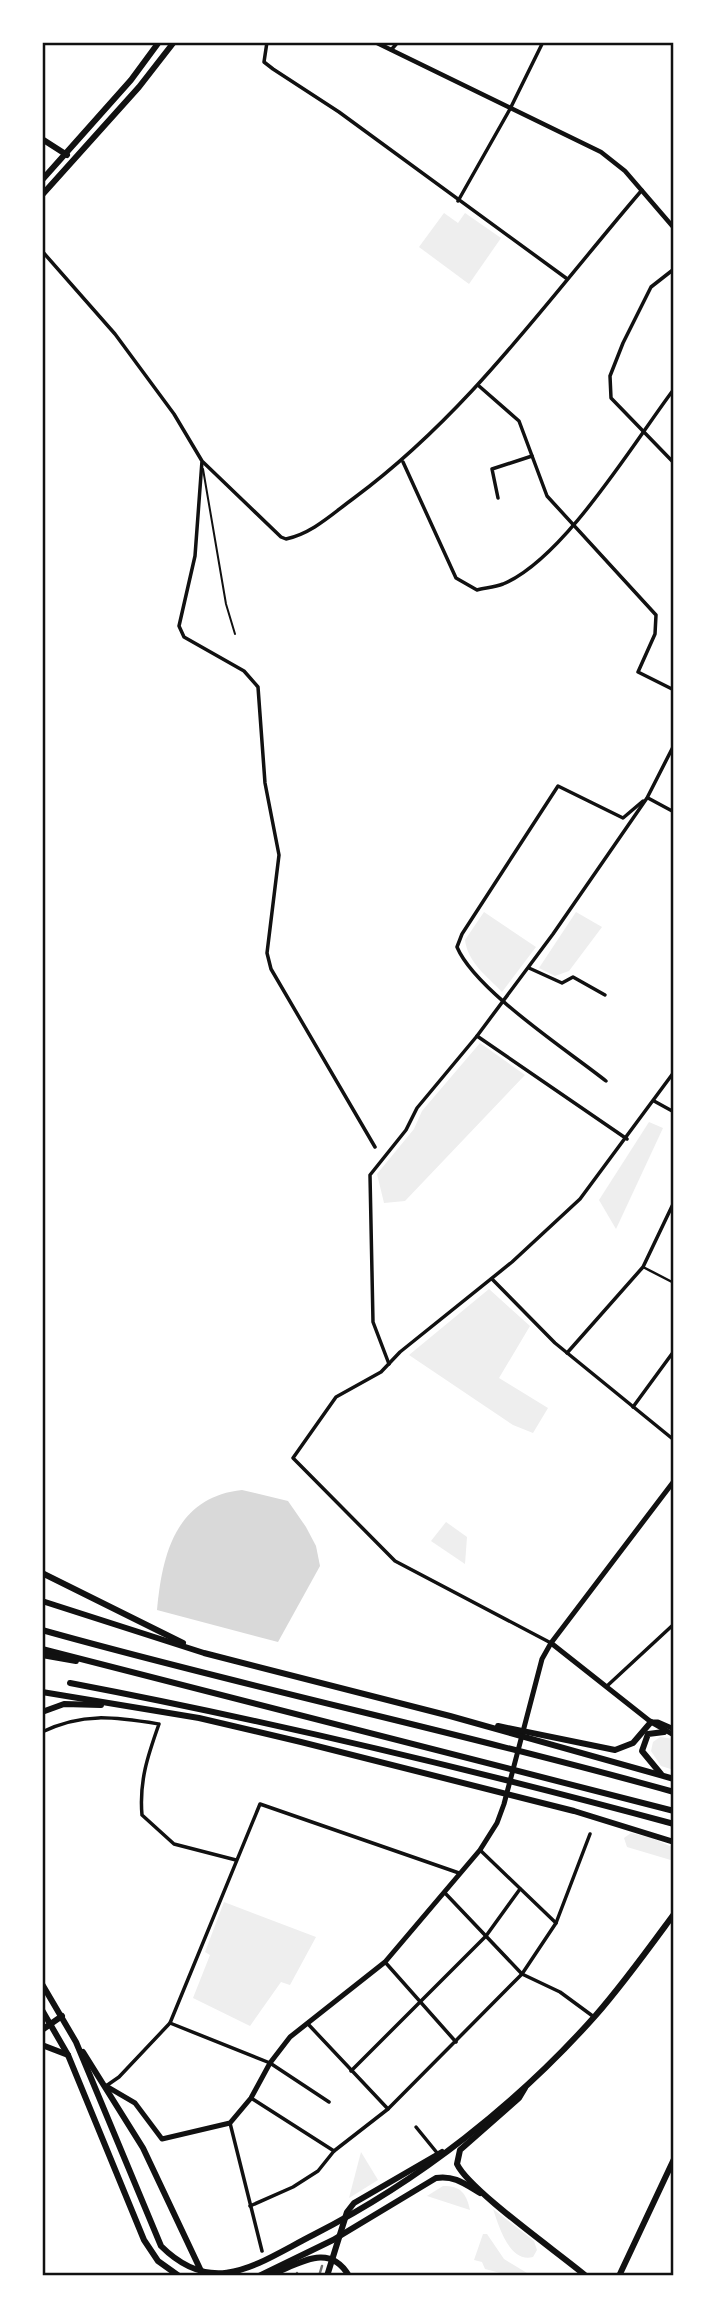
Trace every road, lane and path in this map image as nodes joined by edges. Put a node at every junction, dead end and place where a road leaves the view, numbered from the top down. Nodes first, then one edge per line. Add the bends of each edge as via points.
1 (157, 42) edge
2 (174, 42) edge
3 (268, 42) edge
4 (374, 42) edge
5 (398, 42) edge
6 (543, 42) edge
7 (391, 50) junction
8 (510, 108) junction
9 (42, 139) edge
10 (65, 154) junction
11 (75, 160) junction
12 (42, 180) edge
13 (642, 190) junction
14 (42, 195) edge
15 (458, 201) junction
16 (674, 228) edge
17 (42, 251) edge
18 (674, 269) edge
19 (566, 278) junction
20 (479, 386) junction
21 (674, 389) edge
22 (643, 432) junction
23 (532, 456) junction
24 (202, 461) junction
25 (403, 462) junction
26 (674, 463) edge
27 (498, 498) dead end
28 (572, 524) junction
29 (235, 635) dead end
30 (674, 690) edge
31 (674, 745) edge
32 (647, 798) junction
33 (674, 812) edge
34 (529, 968) junction
35 (605, 995) dead end
36 (505, 1001) junction
37 (477, 1036) junction
38 (674, 1072) edge
39 (606, 1081) dead end
40 (654, 1101) junction
41 (674, 1112) edge
42 (627, 1139) junction
43 (375, 1147) dead end
44 (674, 1202) edge
45 (643, 1267) junction
46 (492, 1279) junction
47 (674, 1283) edge
48 (674, 1351) edge
49 (567, 1353) junction
50 (388, 1364) junction
51 (633, 1407) junction
52 (674, 1440) edge
53 (674, 1481) edge
54 (42, 1573) edge
55 (42, 1601) edge
56 (674, 1624) edge
57 (42, 1630) edge
58 (551, 1643) junction
59 (42, 1648) edge
60 (204, 1653) junction
61 (42, 1655) edge
62 (139, 1674) junction
63 (70, 1683) dead end
64 (605, 1688) junction
65 (42, 1692) edge
66 (125, 1705) junction
67 (42, 1712) edge
68 (450, 1716) junction
69 (651, 1723) junction
70 (674, 1729) edge
71 (42, 1732) edge
72 (664, 1732) junction
73 (674, 1735) edge
74 (662, 1776) junction
75 (674, 1779) edge
76 (674, 1792) edge
77 (674, 1811) edge
78 (674, 1824) edge
79 (590, 1834) dead end
80 (674, 1842) edge
81 (480, 1850) junction
82 (236, 1860) junction
83 (461, 1874) junction
84 (520, 1889) junction
85 (446, 1893) junction
86 (674, 1914) edge
87 (556, 1923) junction
88 (486, 1936) junction
89 (385, 1962) junction
90 (523, 1974) junction
91 (42, 1984) edge
92 (420, 2002) junction
93 (42, 2010) edge
94 (62, 2016) junction
95 (594, 2017) junction
96 (307, 2022) junction
97 (170, 2023) junction
98 (51, 2025) junction
99 (42, 2030) edge
100 (76, 2042) junction
101 (456, 2042) junction
102 (42, 2045) edge
103 (68, 2055) junction
104 (270, 2063) junction
105 (351, 2071) junction
106 (530, 2081) junction
107 (106, 2085) junction
108 (251, 2098) junction
109 (329, 2102) dead end
110 (388, 2109) junction
111 (230, 2123) junction
112 (416, 2127) dead end
113 (453, 2146) junction
114 (334, 2151) junction
115 (438, 2154) junction
116 (674, 2159) edge
117 (496, 2203) junction
118 (250, 2206) junction
119 (262, 2251) dead end
120 (619, 2275) edge
121 (179, 2276) edge
122 (203, 2276) edge
123 (259, 2276) edge
124 (267, 2276) edge
125 (327, 2276) edge
126 (349, 2276) edge
127 (586, 2276) edge

1 - 10 main road via 131,80
2 - 11 main road
3 - 15 street via 264,62
4 - 7 street
5 - 7 street
6 - 8 street
7 - 8 street
8 - 13 street via 601,152
8 - 15 street
9 - 10 main road
10 - 11 main road
10 - 12 main road
11 - 14 main road
13 - 16 street
13 - 19 street
15 - 19 street
17 - 24 street via 115,334
18 - 22 street via 651,287 610,376 611,398
19 - 20 street
20 - 23 street via 519,421
20 - 25 street
21 - 22 street
22 - 26 street
22 - 28 street via 613,477
23 - 27 street via 492,469
23 - 28 street via 547,496
24 - 25 street via 286,539 308,533
24 - 29 lane
24 - 43 street via 195,556 179,626 184,637 244,671 258,687 265,783 279,855 267,953 271,969
25 - 28 street via 456,578 477,590 503,584 538,562
28 - 30 street via 656,614 655,634 638,672
31 - 32 street
32 - 33 street
32 - 34 street
32 - 36 street via 622,818 558,786 457,947 463,962
34 - 35 street via 562,984 573,977
34 - 36 street
36 - 37 street
36 - 39 street
37 - 42 street
37 - 50 street via 417,1108 406,1130 370,1175 373,1322
38 - 40 street
40 - 41 street
40 - 42 street
42 - 46 street via 580,1199
44 - 45 street
45 - 47 street
45 - 49 street
46 - 49 street
46 - 50 street
48 - 51 street
49 - 51 street
50 - 58 street via 336,1397 293,1458 395,1561
51 - 52 street
53 - 58 main road
54 - 60 main road
55 - 60 main road
56 - 64 street
57 - 76 main road
58 - 64 main road
58 - 81 main road via 542,1659 504,1804
59 - 62 main road
60 - 68 main road
61 - 62 main road
62 - 77 main road
63 - 78 main road via 328,1737
64 - 69 main road
65 - 66 main road
66 - 67 main road via 64,1704
66 - 80 main road via 301,1742 574,1811
68 - 69 main road via 615,1750 633,1743
68 - 74 main road
69 - 70 main road
69 - 72 main road
71 - 82 street via 89,1717 159,1724 143,1767 142,1815 174,1844
72 - 73 main road
72 - 74 main road via 648,1734 642,1751
74 - 75 main road
79 - 87 street
81 - 83 main road
81 - 84 street
82 - 83 street via 260,1804
82 - 97 street
83 - 85 main road
84 - 87 street
84 - 88 street
85 - 88 street
85 - 89 main road
86 - 95 main road
87 - 90 street
88 - 90 street
88 - 92 street
89 - 92 street
89 - 96 main road
90 - 95 street via 560,1992
90 - 101 street
91 - 94 main road
92 - 101 street
92 - 105 street
93 - 98 main road
94 - 98 main road
94 - 100 main road
95 - 106 main road
96 - 104 main road
96 - 105 street
97 - 104 street
97 - 107 street
98 - 99 main road
98 - 103 main road
100 - 107 main road
100 - 113 main road via 160,2246 183,2265 211,2275 260,2262 354,2214
101 - 110 street
102 - 103 main road
103 - 121 main road via 144,2240 158,2261
104 - 108 main road
104 - 109 street
105 - 110 street
106 - 113 main road
106 - 117 main road via 519,2098 457,2157 460,2171
107 - 111 main road via 135,2103 162,2139
107 - 122 main road via 143,2148
108 - 111 main road
108 - 114 street
110 - 114 street
111 - 118 street
112 - 115 street
113 - 115 main road
114 - 118 street via 318,2171
115 - 125 main road via 354,2203
116 - 120 main road
117 - 123 main road via 447,2176 424,2184
117 - 127 main road
118 - 119 street
124 - 126 main road via 316,2256 343,2265

